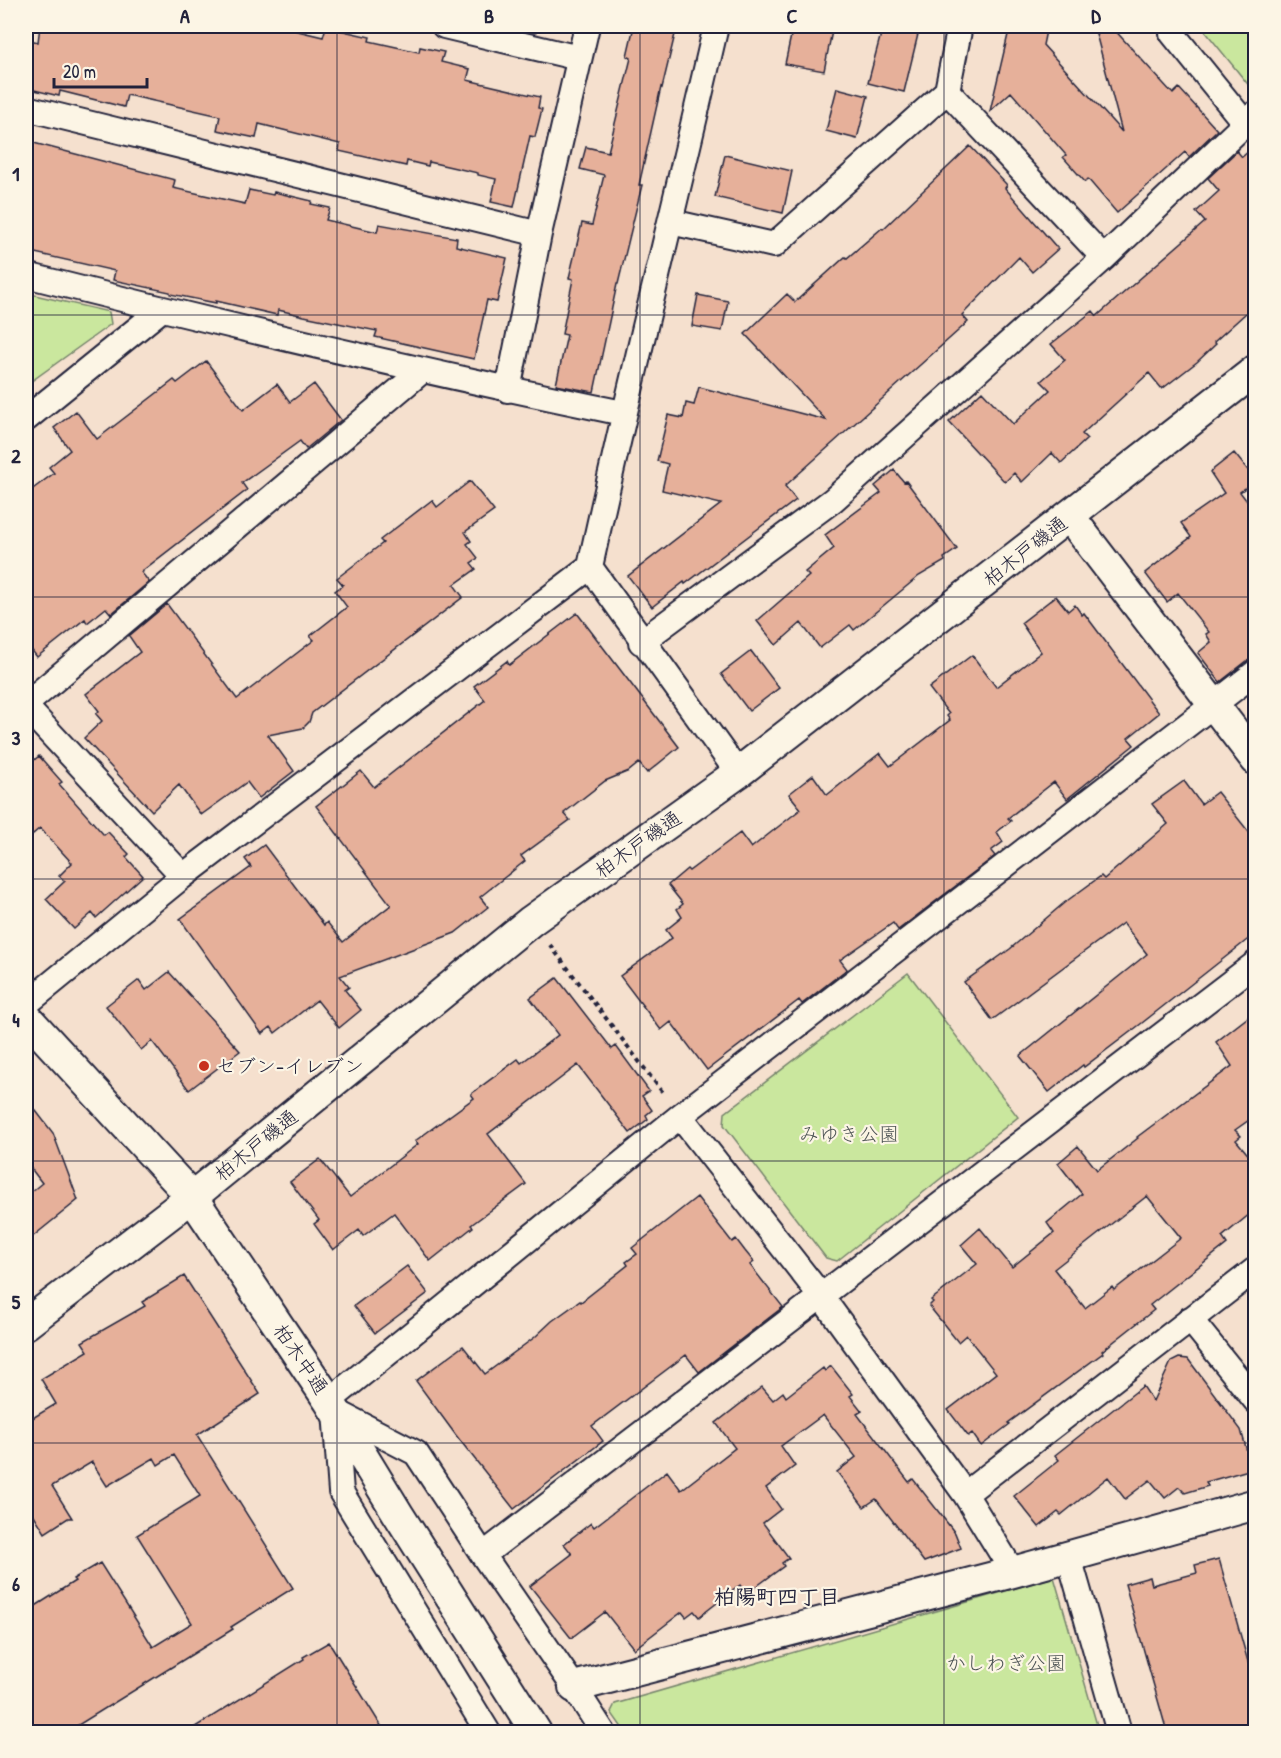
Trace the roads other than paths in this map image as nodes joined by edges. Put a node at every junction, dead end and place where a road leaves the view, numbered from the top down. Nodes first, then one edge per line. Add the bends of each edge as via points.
1 (444, 26) edge
2 (587, 26) edge
3 (716, 26) edge
4 (960, 26) edge
5 (1174, 26) edge
6 (579, 58) junction
7 (947, 91) junction
8 (26, 108) edge
9 (1250, 118) edge
10 (671, 222) junction
11 (539, 234) junction
12 (1104, 258) junction
13 (26, 275) edge
14 (162, 309) junction
15 (423, 370) junction
16 (1256, 370) edge
17 (508, 390) junction
18 (623, 413) junction
19 (26, 418) edge
20 (1070, 517) junction
21 (590, 567) junction
22 (641, 642) junction
23 (1256, 672) edge
24 (1213, 704) junction
25 (26, 705) edge
26 (1256, 760) edge
27 (738, 773) junction
28 (183, 876) junction
29 (1256, 963) edge
30 (26, 1004) edge
31 (26, 1017) edge
32 (680, 1116) junction
33 (192, 1197) junction
34 (1256, 1269) edge
35 (820, 1296) junction
36 (1190, 1319) junction
37 (26, 1324) edge
38 (1256, 1401) edge
39 (332, 1406) junction
40 (965, 1494) junction
41 (1256, 1504) edge
42 (483, 1555) junction
43 (1069, 1557) junction
44 (1013, 1572) junction
45 (574, 1687) junction
46 (488, 1732) edge
47 (536, 1732) edge
48 (603, 1732) edge
49 (1119, 1732) edge

1 - 6 street
2 - 6 street
3 - 10 street
4 - 7 street
5 - 9 street via 1172,33
6 - 11 street
7 - 10 street via 774,245
7 - 12 street
8 - 11 street
9 - 12 street
10 - 18 street
11 - 17 street
12 - 22 street via 833,500
13 - 14 street
14 - 15 street
14 - 19 street
15 - 17 street
15 - 25 street
16 - 20 street, 柏木戸磯通
17 - 18 street
18 - 21 street
20 - 24 street
20 - 27 street, 柏木戸磯通
21 - 22 street
21 - 28 street
22 - 27 street
23 - 24 street
24 - 26 street
24 - 32 street
25 - 28 street
27 - 33 street, 柏木戸磯通 via 531,921
28 - 30 street
29 - 35 street
31 - 33 street, 柏木中通
32 - 35 street
32 - 39 street
33 - 37 street, 柏木戸磯通
33 - 39 street, 柏木中通
34 - 36 street
35 - 40 street
35 - 42 street
36 - 38 street
36 - 40 street
39 - 42 street via 416,1453
39 - 46 street via 341,1492
39 - 47 street, 柏木中通
40 - 44 street
41 - 43 street
42 - 45 street
43 - 44 street
43 - 49 street
44 - 45 street
45 - 48 street

